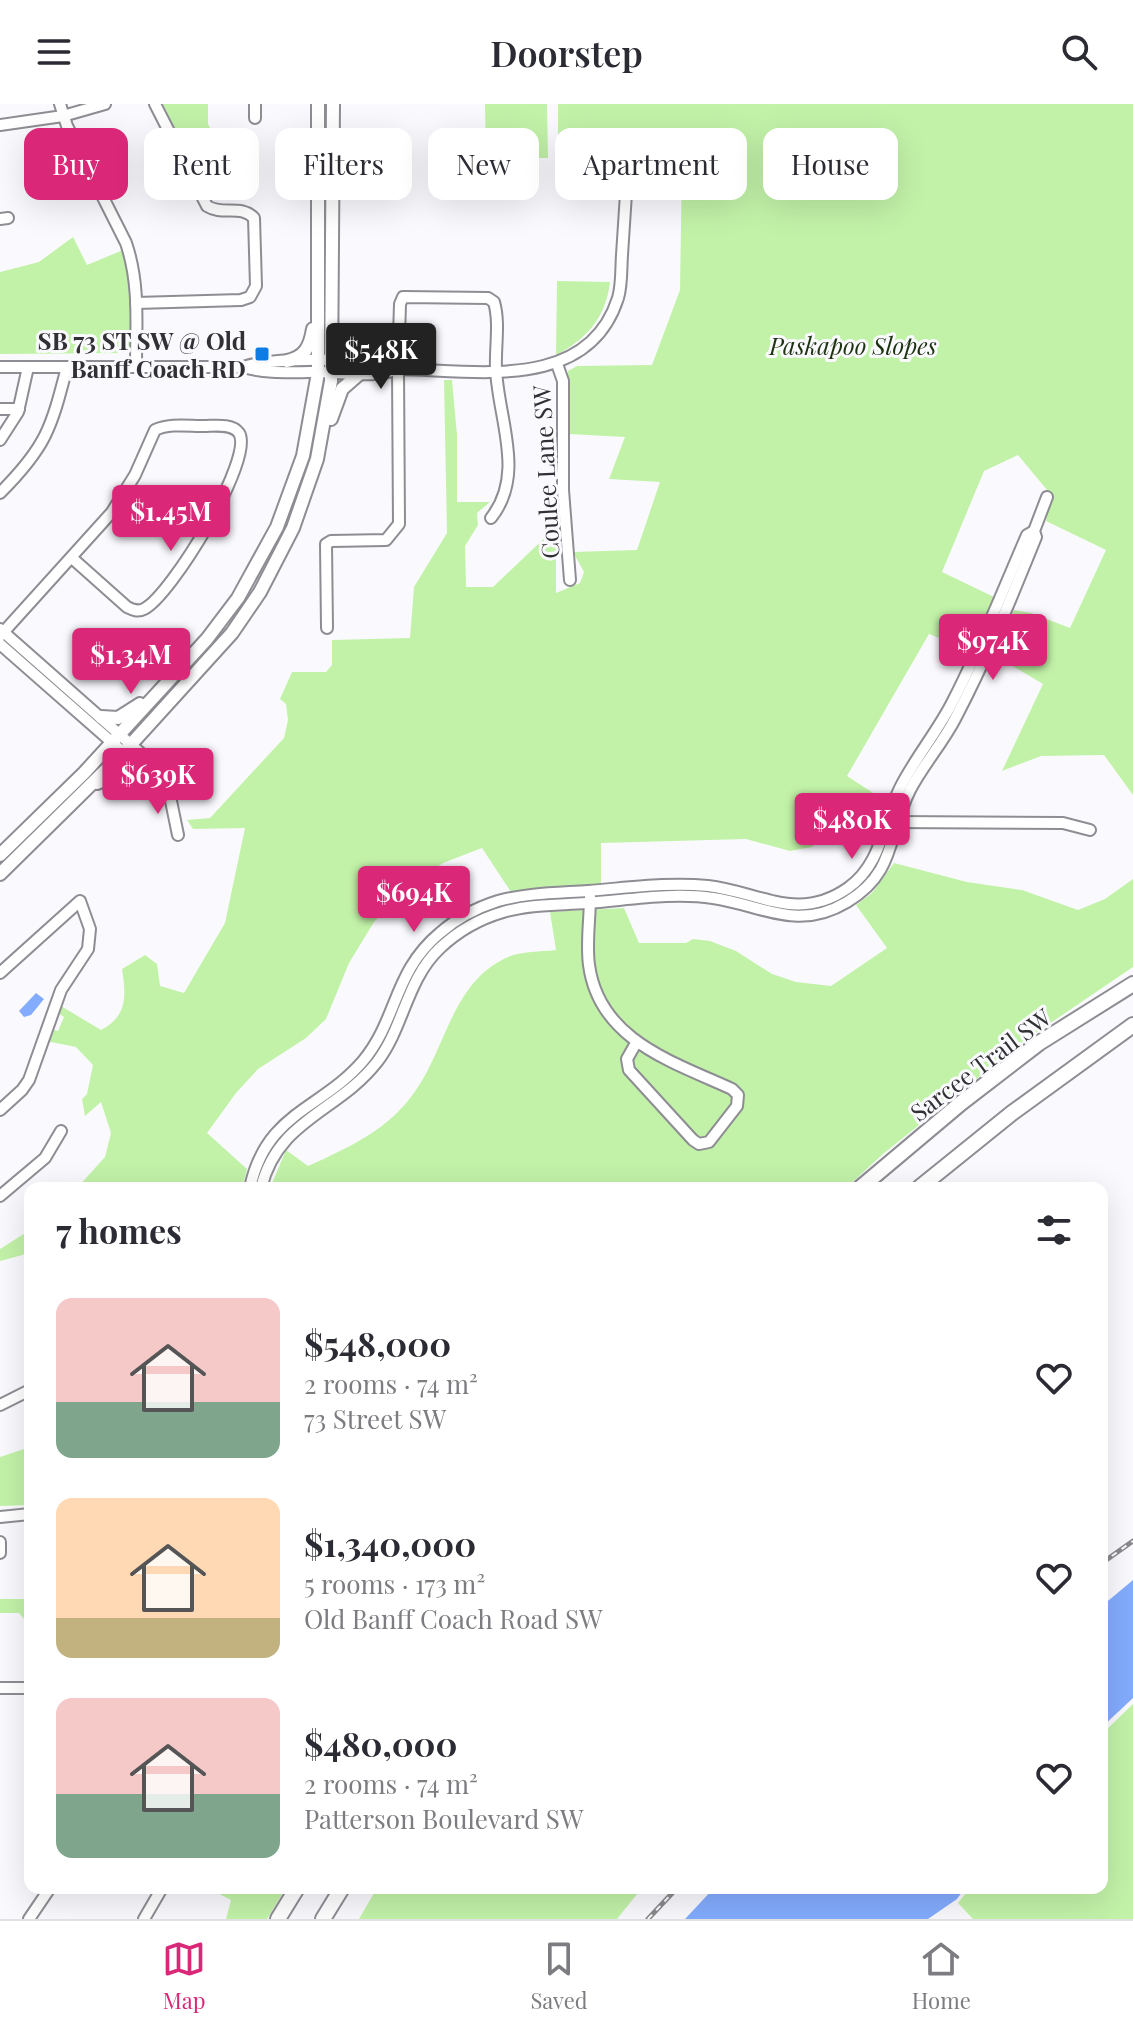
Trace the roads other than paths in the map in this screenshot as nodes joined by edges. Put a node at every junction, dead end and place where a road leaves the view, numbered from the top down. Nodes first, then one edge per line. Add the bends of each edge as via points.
1 (60, 104) edge
2 (105, 104) edge
3 (155, 104) edge
4 (255, 104) edge
5 (318, 104) edge
6 (333, 104) edge
7 (63, 116) junction
8 (255, 118) dead end
9 (0, 125) edge
10 (625, 200) edge
11 (318, 290) junction
12 (136, 303) junction
13 (287, 361) junction
14 (557, 364) junction
15 (0, 367) edge
16 (28, 367) junction
17 (67, 367) junction
18 (136, 367) junction
19 (243, 367) junction
20 (325, 367) junction
21 (398, 369) junction
22 (496, 370) junction
23 (358, 375) junction
24 (0, 409) edge
25 (19, 409) junction
26 (0, 440) edge
27 (317, 459) junction
28 (0, 493) edge
29 (1047, 497) dead end
30 (491, 518) dead end
31 (72, 558) junction
32 (570, 580) dead end
33 (327, 628) dead end
34 (1, 632) edge
35 (0, 644) edge
36 (168, 683) junction
37 (101, 717) junction
38 (116, 738) junction
39 (128, 748) junction
40 (142, 769) junction
41 (91, 786) junction
42 (165, 790) junction
43 (893, 822) junction
44 (1090, 830) dead end
45 (178, 835) dead end
46 (0, 855) edge
47 (0, 874) edge
48 (590, 897) junction
49 (456, 928) junction
50 (0, 973) edge
51 (1133, 975) edge
52 (1133, 984) edge
53 (1133, 1025) edge
54 (1051, 1035) junction
55 (376, 1042) junction
56 (636, 1043) junction
57 (387, 1048) junction
58 (0, 1110) edge
59 (61, 1131) dead end
60 (252, 1182) edge
61 (263, 1182) edge
62 (867, 1182) edge
63 (926, 1182) edge
64 (0, 1196) edge
65 (24, 1393) edge
66 (0, 1405) edge
67 (24, 1515) edge
68 (0, 1517) edge
69 (0, 1542) edge
70 (0, 1553) edge
71 (0, 1688) edge
72 (24, 1688) edge
73 (46, 1894) edge
74 (159, 1894) edge
75 (293, 1894) edge
76 (338, 1894) edge
77 (29, 1919) edge
78 (144, 1919) edge
79 (278, 1919) edge
80 (323, 1919) edge

1 - 7 street
2 - 7 street
3 - 12 street via 207,206 254,218 256,286 241,300
4 - 8 street
5 - 11 main road
6 - 20 main road
7 - 9 street
7 - 12 street via 126,243 135,271
10 - 14 street via 619,296 607,324
11 - 13 main road via 309,345
11 - 20 main road
12 - 18 street
13 - 19 street
13 - 20 street
14 - 22 street
14 - 32 street, Coulee Lane SW via 563,381
15 - 16 street
16 - 17 street
16 - 25 street
17 - 18 street
17 - 28 street via 42,445
18 - 19 street
19 - 20 street via 260,372
20 - 21 street via 380,363
20 - 23 street
20 - 27 main road
20 - 36 main road via 303,456 265,553 223,619
21 - 22 street
21 - 22 street via 400,304 403,297 411,297 494,302
21 - 23 street
21 - 33 street via 399,524 386,540 326,544
22 - 30 street via 506,427 507,486
23 - 27 main road via 342,389
24 - 25 street
25 - 26 street
27 - 39 main road via 293,528 260,592 232,633
29 - 43 street via 1036,537 944,739
31 - 31 street via 121,498 158,428 229,426 238,431 241,444 211,521 182,567 148,606 138,611 127,607
31 - 34 street
34 - 37 street
35 - 38 street
36 - 37 main road via 125,715
36 - 38 main road
37 - 38 street
38 - 39 street
38 - 46 main road
39 - 40 street
39 - 41 main road
39 - 42 street via 153,764
40 - 41 main road
40 - 42 street
41 - 47 main road
42 - 45 street
43 - 44 street via 1063,823
43 - 48 street via 891,850 872,882 848,902 817,908 669,885
48 - 49 street via 509,898 481,907
48 - 56 street via 593,983 606,1012
49 - 55 street via 430,941 410,966
49 - 57 street via 419,975
50 - 58 street via 80,901 90,929 88,949 61,990 29,1080
51 - 54 highway
52 - 54 highway, Sarcee Trail SW
53 - 63 highway
54 - 62 highway, Sarcee Trail SW
55 - 57 street
55 - 60 street via 349,1075 281,1127 260,1157
56 - 56 street via 735,1090 739,1103 709,1142 693,1140 629,1070 627,1059
57 - 61 street via 359,1083 286,1138
59 - 64 street via 45,1158
65 - 66 street
67 - 68 street
69 - 70 street
71 - 72 street
73 - 77 street
74 - 78 street
75 - 79 highway
76 - 80 highway

